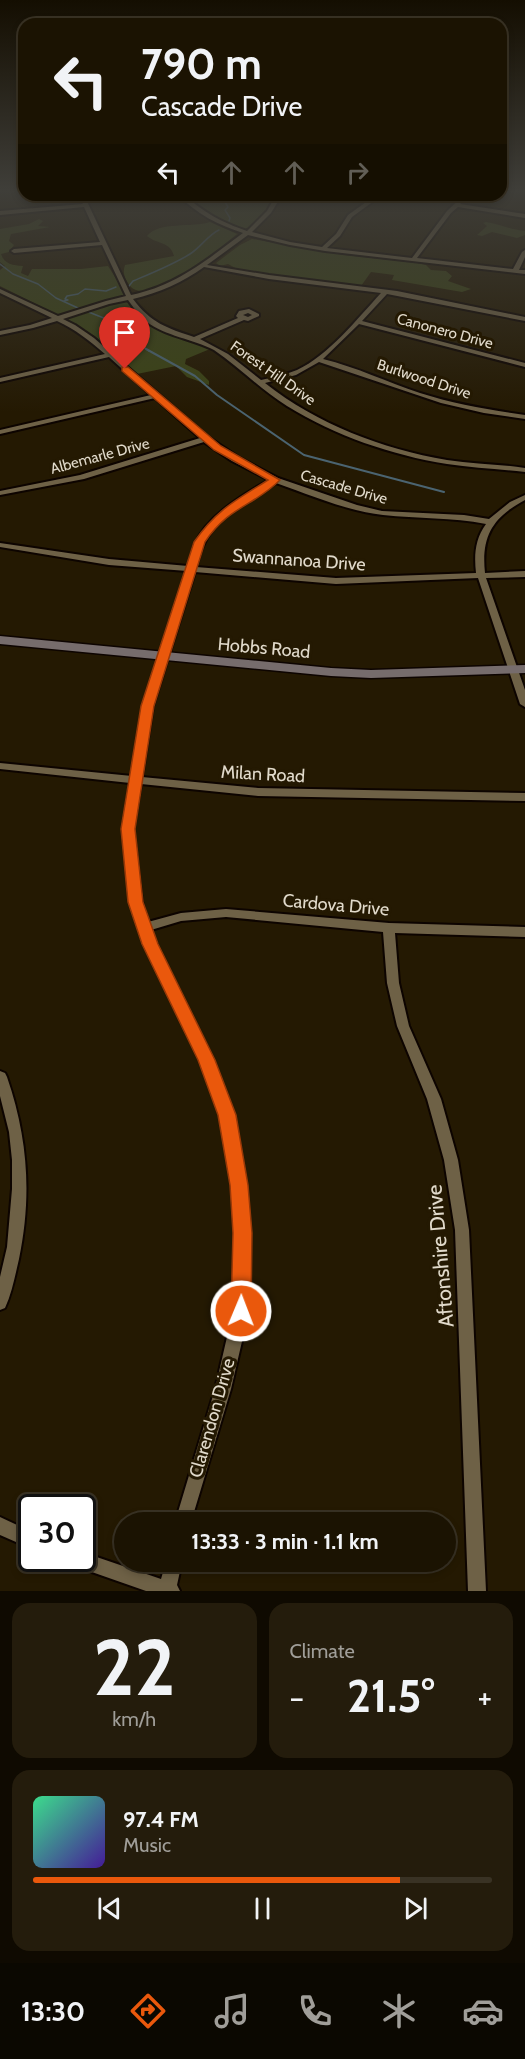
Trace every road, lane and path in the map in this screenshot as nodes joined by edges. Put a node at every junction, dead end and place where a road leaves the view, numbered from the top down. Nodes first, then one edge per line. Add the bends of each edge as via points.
1 (112, 263) edge
2 (210, 263) edge
3 (450, 263) edge
4 (519, 263) edge
5 (206, 266) junction
6 (515, 271) junction
7 (525, 272) edge
8 (0, 291) edge
9 (384, 292) junction
10 (129, 297) junction
11 (57, 318) junction
12 (242, 318) dead end
13 (525, 318) edge
14 (357, 322) junction
15 (0, 333) edge
16 (194, 339) junction
17 (109, 355) junction
18 (317, 359) junction
19 (525, 365) edge
20 (0, 380) edge
21 (260, 382) junction
22 (156, 396) junction
23 (525, 417) edge
24 (0, 432) edge
25 (205, 439) junction
26 (525, 470) edge
27 (275, 480) junction
28 (0, 493) edge
29 (525, 497) edge
30 (490, 522) junction
31 (0, 545) edge
32 (192, 569) junction
33 (525, 574) edge
34 (481, 576) junction
35 (0, 640) edge
36 (164, 656) junction
37 (519, 669) edge
38 (525, 704) edge
39 (0, 766) edge
40 (135, 781) junction
41 (525, 797) edge
42 (146, 927) junction
43 (389, 928) junction
44 (525, 932) edge
45 (0, 1077) edge
46 (0, 1303) edge
47 (186, 1512) edge
48 (0, 1526) edge
49 (18, 1534) edge
50 (96, 1565) edge
51 (172, 1572) edge
52 (169, 1590) edge
53 (477, 1591) edge

1 - 10 street, Forest Hill Drive
2 - 5 street
3 - 6 street
4 - 6 street
5 - 9 street
5 - 10 street via 164,288
6 - 7 street
8 - 11 street, Cascade Drive
9 - 13 street
9 - 14 street
10 - 11 street
10 - 16 street, Forest Hill Drive via 153,324
11 - 15 street
11 - 17 street, Cascade Drive via 92,339
12 - 16 street
14 - 18 street
14 - 19 street, Canonero Drive
16 - 21 street, Forest Hill Drive via 215,348
17 - 20 street
17 - 22 street, Cascade Drive
18 - 21 street via 290,375
18 - 23 street, Burlwood Drive via 436,400
21 - 26 street, Forest Hill Drive via 315,418 378,444 448,462
22 - 24 street
22 - 25 street, Cascade Drive
25 - 27 street, Cascade Drive
25 - 28 street, Albemarle Drive via 81,477
27 - 30 street, Cascade Drive via 382,513
27 - 32 street, Clarendon Drive via 212,523 200,542
29 - 30 street via 510,504
30 - 34 street via 479,548
31 - 32 street, Swannanoa Drive via 109,562
32 - 34 street, Swannanoa Drive via 336,581
32 - 36 street, Clarendon Drive
33 - 34 street, Swannanoa Drive
34 - 37 street
35 - 36 street, Hobbs Road
36 - 37 street, Hobbs Road via 371,674
36 - 40 street, Clarendon Drive via 148,706
37 - 38 street
39 - 40 street, Milan Road
40 - 41 street, Milan Road via 258,792
40 - 42 street, Clarendon Drive via 128,829 136,902
42 - 43 street, Cardova Drive via 181,917 226,914
42 - 47 street, Clarendon Drive via 150,944 207,1060 227,1115 239,1185 241,1311 223,1389
43 - 44 street, Cardova Drive
43 - 53 street, Aftonshire Drive via 400,1015 434,1100 448,1150 462,1230
45 - 46 street via 18,1137 21,1182 7,1281
48 - 49 street
50 - 52 street
51 - 52 street

